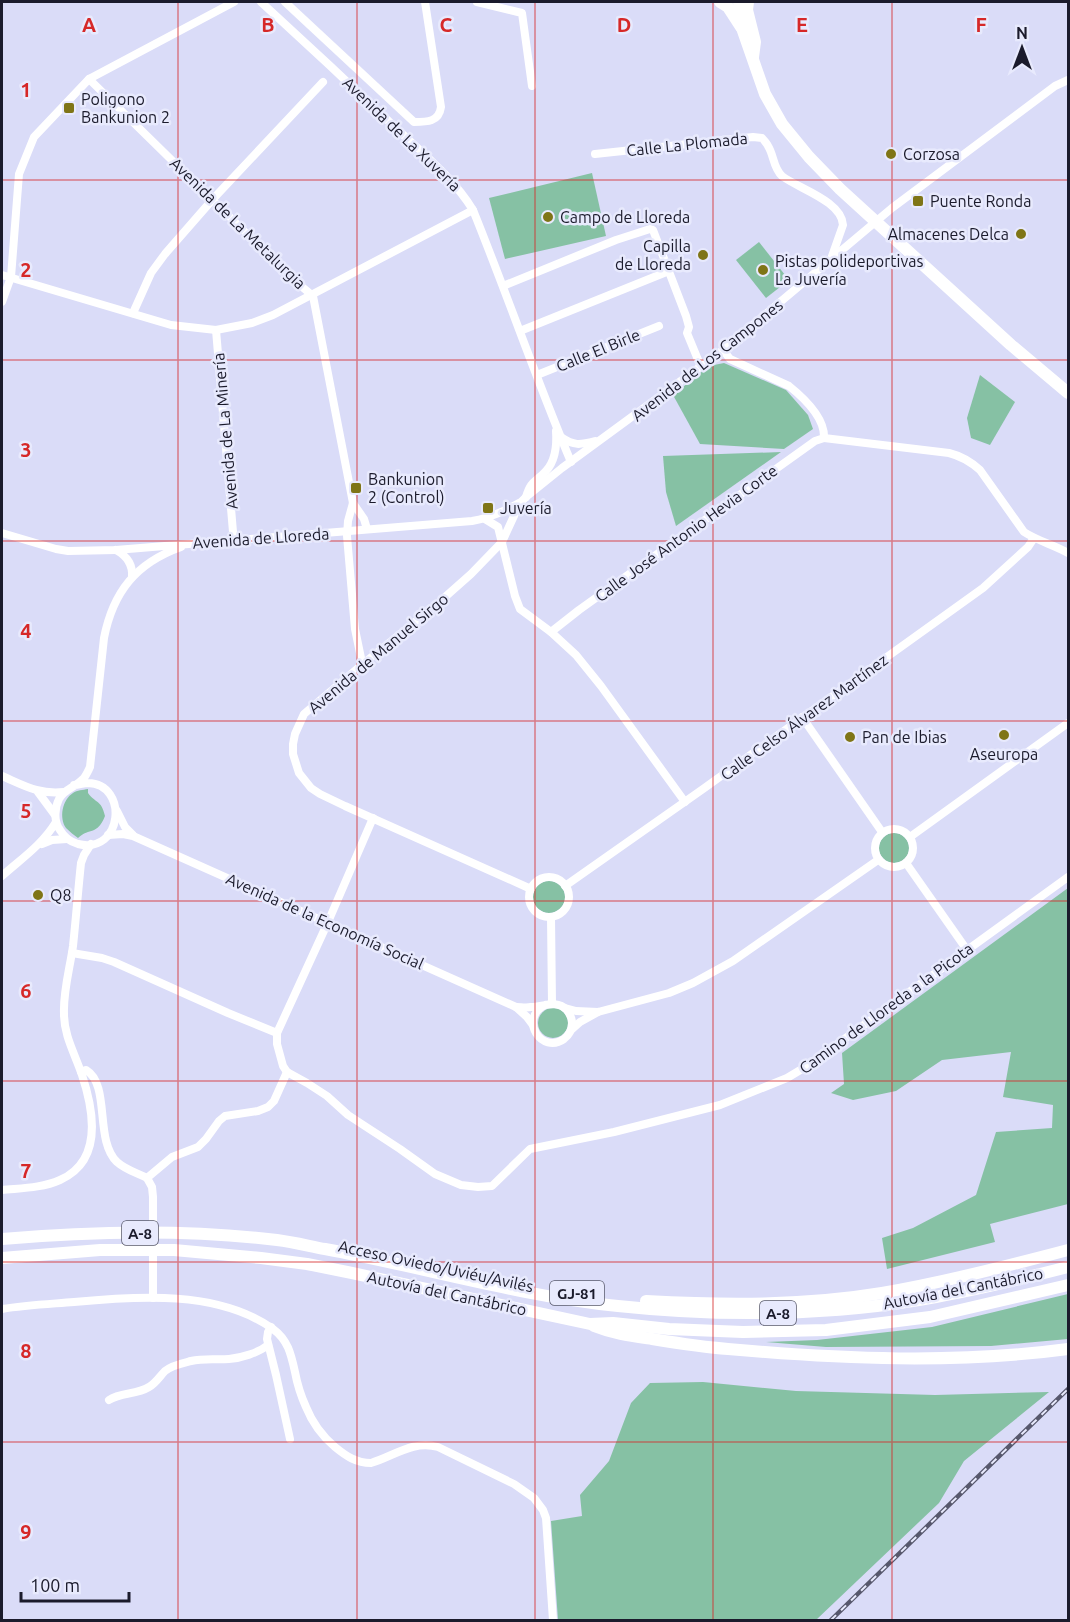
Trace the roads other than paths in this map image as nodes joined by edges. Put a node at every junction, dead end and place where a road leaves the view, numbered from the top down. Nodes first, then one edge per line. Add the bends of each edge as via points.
1 (234, 2) edge
2 (261, 2) edge
3 (285, 2) edge
4 (426, 2) edge
5 (431, 2) edge
6 (477, 2) edge
7 (720, 2) edge
8 (739, 2) edge
9 (748, 2) edge
10 (742, 28) junction
11 (753, 61) junction
12 (89, 79) junction
13 (1068, 80) edge
14 (323, 82) dead end
15 (532, 86) dead end
16 (595, 154) dead end
17 (213, 199) junction
18 (473, 210) junction
19 (831, 259) junction
20 (669, 271) junction
21 (2, 274) edge
22 (11, 277) junction
23 (503, 286) junction
24 (313, 296) junction
25 (2, 302) edge
26 (133, 313) junction
27 (659, 326) dead end
28 (216, 330) junction
29 (520, 331) junction
30 (723, 350) junction
31 (701, 367) junction
32 (537, 375) junction
33 (1068, 393) edge
34 (558, 432) junction
35 (824, 438) junction
36 (601, 440) junction
37 (571, 462) junction
38 (523, 500) junction
39 (353, 503) junction
40 (485, 519) junction
41 (367, 530) junction
42 (347, 531) junction
43 (2, 532) edge
44 (233, 532) dead end
45 (1034, 538) junction
46 (502, 542) junction
47 (194, 543) junction
48 (116, 550) junction
49 (1068, 553) edge
50 (132, 577) junction
51 (552, 633) junction
52 (364, 663) junction
53 (802, 717) junction
54 (1068, 723) edge
55 (90, 767) junction
56 (2, 776) edge
57 (74, 785) junction
58 (104, 789) junction
59 (38, 792) junction
60 (64, 792) junction
61 (684, 802) junction
62 (116, 807) junction
63 (373, 818) junction
64 (56, 819) junction
65 (882, 832) junction
66 (108, 835) junction
67 (134, 836) junction
68 (910, 837) junction
69 (71, 841) junction
70 (91, 844) junction
71 (39, 845) junction
72 (878, 860) junction
73 (81, 863) junction
74 (906, 863) junction
75 (2, 876) edge
76 (1068, 877) edge
77 (565, 886) junction
78 (531, 889) junction
79 (551, 917) junction
80 (328, 922) junction
81 (967, 950) junction
82 (72, 953) junction
83 (549, 1004) junction
84 (516, 1007) junction
85 (565, 1008) junction
86 (598, 1012) junction
87 (533, 1025) junction
88 (570, 1031) junction
89 (277, 1033) junction
90 (81, 1072) junction
91 (287, 1072) junction
92 (147, 1178) junction
93 (2, 1190) edge
94 (2, 1239) edge
95 (278, 1240) junction
96 (1068, 1250) edge
97 (2, 1258) edge
98 (1068, 1267) edge
99 (1068, 1286) edge
100 (153, 1298) junction
101 (2, 1309) edge
102 (590, 1324) junction
103 (271, 1327) junction
104 (268, 1345) junction
105 (1068, 1349) edge
106 (109, 1400) dead end
107 (290, 1439) dead end
108 (553, 1620) edge

1 - 12 street
2 - 18 street, Avenida de La Xuvería via 445,175
3 - 4 street via 414,122 427,122 440,115 441,107
4 - 5 street
6 - 15 street via 522,13
7 - 10 highway
8 - 10 highway
9 - 11 highway via 755,42
10 - 11 highway
11 - 33 highway via 765,94 809,157 994,330
12 - 17 street, Avenida de La Metalurgia
12 - 22 street via 34,137 19,174
13 - 19 street, Avenida de Los Campones via 1055,86
14 - 17 street
16 - 19 street, Calle La Plomada via 762,138 779,174 824,199 843,220
17 - 24 street, Avenida de La Metalurgia
17 - 26 street via 151,273
18 - 23 street, Avenida de La Xuvería
18 - 24 street
19 - 30 street, Avenida de Los Campones
20 - 23 street via 652,230 646,229
20 - 29 street
20 - 31 street
21 - 22 street
22 - 25 street
22 - 26 street
23 - 29 street, Avenida de La Xuvería
24 - 28 street via 252,323
24 - 39 street, Avenida de La Metalurgia
26 - 28 street via 171,325
27 - 32 street, Calle El Birle
28 - 44 street, Avenida de La Minería
29 - 32 street, Avenida de La Xuvería
30 - 31 street, Avenida de Los Campones
30 - 35 street via 730,359 798,392 821,422
31 - 36 street, Avenida de Los Campones
32 - 34 street, Avenida de La Xuvería
34 - 36 street via 581,445
34 - 37 street, Avenida de La Xuvería
34 - 38 street, Avenida de La Xuvería via 554,458 544,473 529,484
35 - 45 street via 960,456 980,470 1024,532
35 - 51 street, Calle José Antonio Hevia Corte via 698,524
36 - 37 street, Avenida de Los Campones
37 - 38 street, Avenida de Manuel Sirgo
38 - 40 street, Avenida de Lloreda
38 - 46 street, Avenida de Manuel Sirgo
39 - 41 street
39 - 42 street
40 - 41 street, Avenida de Lloreda
40 - 46 street via 498,527
41 - 42 street, Avenida de Lloreda
42 - 47 street, Avenida de Lloreda
42 - 52 street via 355,629
43 - 48 street, Avenida de Lloreda via 68,551
45 - 49 street
45 - 53 street, Calle Celso Álvarez Martínez via 983,588
46 - 51 street via 520,609
46 - 52 street, Avenida de Manuel Sirgo via 445,597
47 - 48 street, Avenida de Lloreda
47 - 50 street via 154,558
48 - 50 street via 129,560
50 - 55 street via 117,597 104,638
51 - 61 street via 601,686
52 - 63 street, Avenida de Manuel Sirgo via 304,714 295,734 293,754 299,772 311,788
53 - 61 street, Calle Celso Álvarez Martínez
53 - 65 street
54 - 68 street
55 - 57 street
55 - 58 street
56 - 59 street
57 - 58 street via 88,783
57 - 60 street
58 - 62 street
59 - 60 street
59 - 64 street
60 - 64 street via 58,800
61 - 77 street, Calle Celso Álvarez Martínez
62 - 66 street via 114,827
62 - 67 street via 124,826
63 - 78 street, Avenida de Manuel Sirgo
63 - 80 street
64 - 69 street via 60,831
64 - 71 street
65 - 68 street via 894,828
65 - 72 street via 874,848
66 - 67 street, Avenida de la Economía Social
66 - 70 street
67 - 80 street, Avenida de la Economía Social
68 - 74 street via 914,848
69 - 70 street
69 - 71 street via 52,840
69 - 73 street
70 - 73 street
71 - 75 street
72 - 74 street via 888,867
72 - 86 street via 713,973 669,993
73 - 82 street
74 - 81 street
76 - 81 street, Camino de Lloreda a la Picota
77 - 78 street via 550,877 539,880
77 - 79 street via 567,905
78 - 79 street via 529,900 535,911
79 - 83 street
80 - 84 street, Avenida de la Economía Social
80 - 89 street
81 - 91 street, Camino de Lloreda a la Picota via 787,1078 720,1105 530,1149 492,1186 461,1185 435,1174
82 - 89 street via 114,962
82 - 90 street via 64,1014 66,1035
83 - 84 street, Avenida de la Economía Social
83 - 85 street
83 - 87 street via 537,1011
84 - 87 street, Avenida de la Economía Social
85 - 86 street
85 - 88 street via 572,1019
86 - 88 street
87 - 88 street via 536,1035 547,1042 560,1041
89 - 91 street
90 - 92 street via 89,1071 99,1091 109,1151 126,1169
90 - 93 street via 92,1135 89,1152 81,1165 72,1174 42,1186
91 - 92 street via 268,1107 225,1116 198,1147 172,1157
92 - 100 street via 154,1206
94 - 95 highway, Autovía del Cantábrico / A-8 via 86,1233 171,1233
95 - 96 highway, Acceso Oviedo/Uviéu/Avilés / GJ-81 via 312,1240 363,1249 535,1287 634,1300 708,1304 794,1302 880,1293 965,1277
95 - 98 highway, Autovía del Cantábrico / A-8 via 561,1298 615,1306 754,1314 842,1310 934,1297
97 - 102 highway, Autovía del Cantábrico / A-8 via 100,1250 174,1250 261,1258 352,1273
99 - 102 highway, Autovía del Cantábrico / A-8 via 930,1317 826,1330 743,1332
100 - 101 street
100 - 103 street via 205,1302 242,1312
102 - 105 highway, GJ-81 via 611,1333 791,1355 885,1359
103 - 104 street
103 - 108 street via 286,1342 313,1422 331,1444 352,1460 371,1463 411,1447 430,1445 514,1484 534,1498 546,1518
104 - 106 street via 236,1358 178,1365 167,1369 149,1387
104 - 107 street

